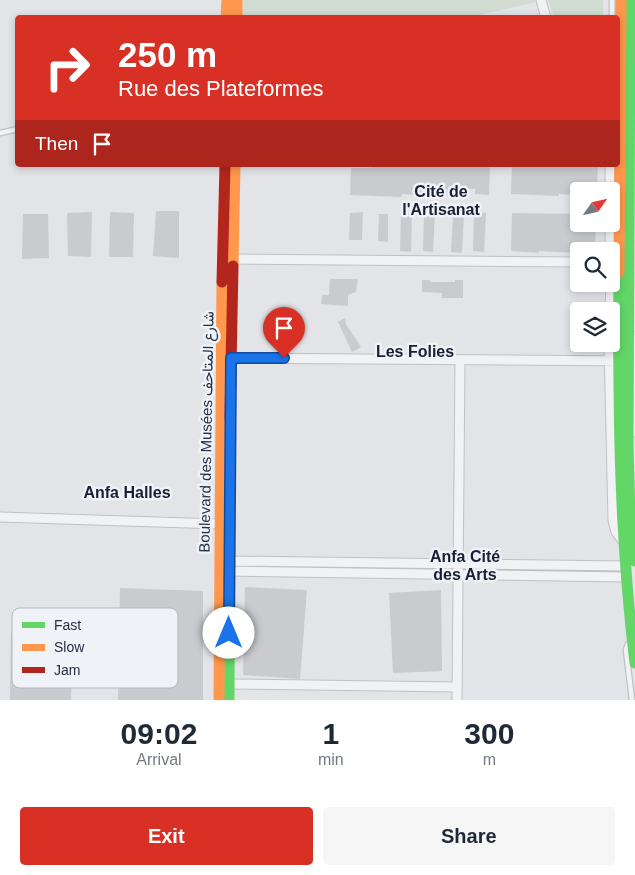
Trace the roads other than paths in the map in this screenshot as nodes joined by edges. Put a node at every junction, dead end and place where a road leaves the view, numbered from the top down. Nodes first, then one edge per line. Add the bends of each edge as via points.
1 (227, 0) edge
2 (237, 0) edge
3 (541, 0) edge
4 (612, 0) edge
5 (621, 0) edge
6 (630, 0) edge
7 (226, 15) edge
8 (237, 15) edge
9 (545, 15) edge
10 (612, 15) edge
11 (626, 33) edge
12 (627, 61) edge
13 (620, 96) edge
14 (633, 111) edge
15 (15, 130) edge
16 (620, 133) edge
17 (0, 134) edge
18 (225, 167) edge
19 (235, 167) edge
20 (610, 167) edge
21 (610, 182) edge
22 (234, 259) junction
23 (570, 262) edge
24 (624, 263) edge
25 (635, 339) edge
26 (226, 358) junction
27 (460, 360) junction
28 (625, 361) edge
29 (635, 432) edge
30 (633, 513) edge
31 (0, 517) edge
32 (220, 524) junction
33 (458, 564) junction
34 (225, 566) junction
35 (631, 570) edge
36 (458, 575) junction
37 (631, 636) junction
38 (635, 663) edge
39 (229, 684) junction
40 (457, 687) junction
41 (219, 700) edge
42 (229, 700) edge
43 (456, 700) edge
44 (632, 700) edge

1 - 7 street
2 - 8 street
3 - 9 street
4 - 10 lane
5 - 11 street
6 - 11 street
11 - 12 street
12 - 13 street
12 - 14 street
14 - 24 street
15 - 17 lane
16 - 24 street
18 - 26 street, Boulevard des Musées شارع المتاحف
19 - 22 street, Boulevard des Musées شارع المتاحف
20 - 21 street
22 - 23 street
22 - 26 street, Boulevard des Musées شارع المتاحف
24 - 28 street
25 - 28 street
26 - 27 street
26 - 32 street, Boulevard des Musées شارع المتاحف
26 - 34 street, Boulevard des Musées شارع المتاحف
27 - 28 street
27 - 33 street
28 - 29 street
28 - 30 street
28 - 35 street via 623,541
30 - 35 street
31 - 32 street
32 - 34 street, Boulevard des Musées شارع المتاحف
33 - 34 street
33 - 35 street
33 - 36 street
34 - 36 street
34 - 39 street, Boulevard des Musées شارع المتاحف
34 - 41 street, Boulevard des Musées شارع المتاحف
35 - 36 street
35 - 37 street
36 - 40 street
37 - 38 street
37 - 44 lane via 626,650
39 - 40 street
39 - 42 street, Boulevard des Musées شارع المتاحف
40 - 43 street

